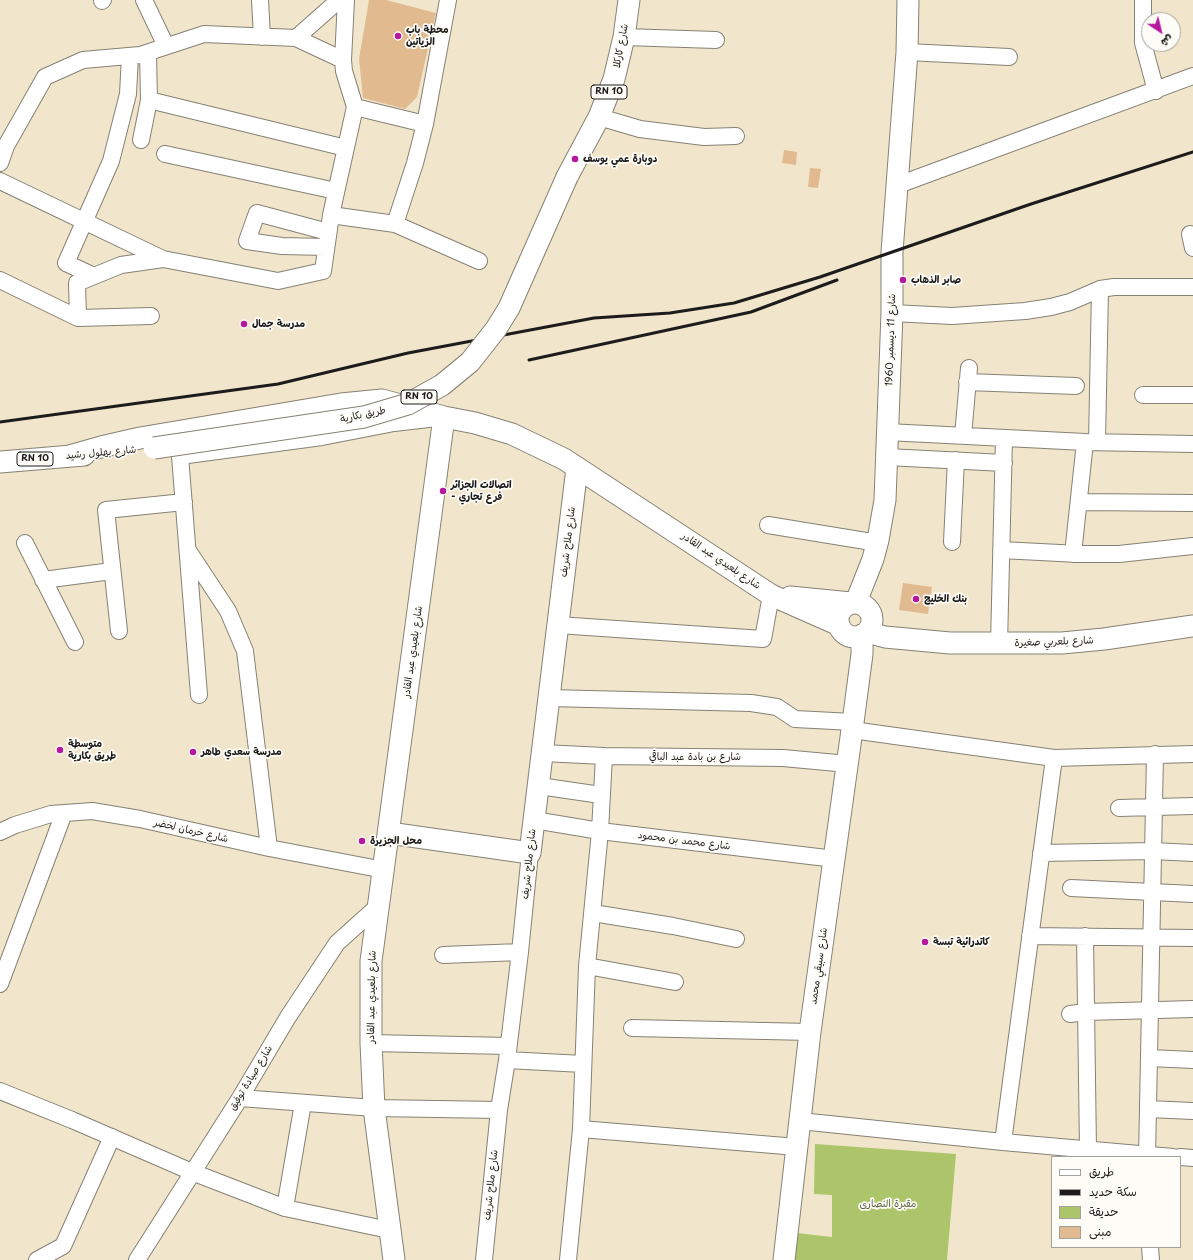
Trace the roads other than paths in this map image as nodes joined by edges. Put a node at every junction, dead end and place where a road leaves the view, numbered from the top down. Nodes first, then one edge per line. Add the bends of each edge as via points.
1 (144, 0) edge
2 (260, 0) edge
3 (339, 0) edge
4 (346, 0) edge
5 (448, 0) edge
6 (629, 0) edge
7 (908, 0) edge
8 (1143, 0) edge
9 (262, 37) junction
10 (624, 37) junction
11 (296, 38) junction
12 (716, 40) dead end
13 (166, 46) junction
14 (906, 52) junction
15 (148, 53) junction
16 (130, 56) junction
17 (1009, 57) dead end
18 (343, 60) junction
19 (1193, 76) edge
20 (1156, 91) junction
21 (150, 100) junction
22 (355, 107) junction
23 (599, 117) junction
24 (425, 124) junction
25 (736, 136) dead end
26 (141, 140) dead end
27 (346, 148) junction
28 (165, 154) dead end
29 (0, 163) edge
30 (567, 178) joint
31 (0, 181) edge
32 (898, 185) junction
33 (336, 191) junction
34 (331, 215) junction
35 (85, 221) junction
36 (395, 224) junction
37 (163, 259) junction
38 (479, 261) dead end
39 (94, 276) junction
40 (0, 280) edge
41 (1193, 287) edge
42 (1100, 289) junction
43 (892, 313) junction
44 (151, 316) dead end
45 (78, 318) junction
46 (1076, 386) dead end
47 (1143, 395) dead end
48 (1193, 395) edge
49 (444, 417) junction
50 (888, 432) junction
51 (963, 436) junction
52 (1004, 438) junction
53 (1091, 442) junction
54 (1193, 444) edge
55 (154, 448) joint
56 (70, 456) junction
57 (887, 457) junction
58 (956, 460) junction
59 (0, 462) edge
60 (1004, 463) junction
61 (577, 468) junction
62 (184, 502) junction
63 (1079, 502) junction
64 (1193, 502) edge
65 (768, 525) dead end
66 (952, 542) dead end
67 (25, 543) dead end
68 (1193, 546) edge
69 (1001, 550) junction
70 (188, 551) junction
71 (875, 551) junction
72 (1073, 554) junction
73 (112, 571) junction
74 (43, 580) junction
75 (771, 595) junction
76 (863, 617) junction
77 (558, 625) junction
78 (1193, 626) edge
79 (840, 628) junction
80 (119, 631) dead end
81 (75, 642) dead end
82 (999, 644) junction
83 (860, 672) junction
84 (199, 695) dead end
85 (549, 698) junction
86 (853, 726) junction
87 (543, 752) junction
88 (1155, 754) junction
89 (1193, 754) edge
90 (604, 756) junction
91 (1054, 758) junction
92 (848, 764) junction
93 (539, 786) junction
94 (602, 795) junction
95 (1154, 806) junction
96 (1193, 806) edge
97 (1120, 808) dead end
98 (64, 813) junction
99 (534, 820) junction
100 (600, 831) junction
101 (0, 832) edge
102 (389, 833) junction
103 (269, 848) junction
104 (1153, 851) junction
105 (530, 853) junction
106 (1041, 853) junction
107 (1193, 853) edge
108 (835, 859) junction
109 (384, 870) junction
110 (1071, 888) dead end
111 (1152, 893) junction
112 (1193, 894) edge
113 (377, 907) junction
114 (593, 913) junction
115 (1030, 936) junction
116 (1085, 936) junction
117 (1152, 937) junction
118 (1193, 938) edge
119 (736, 939) dead end
120 (520, 952) junction
121 (443, 955) dead end
122 (588, 966) junction
123 (675, 982) dead end
124 (0, 984) edge
125 (1193, 1009) edge
126 (1150, 1010) junction
127 (1086, 1012) junction
128 (1070, 1014) dead end
129 (632, 1028) dead end
130 (810, 1032) junction
131 (371, 1043) junction
132 (508, 1053) junction
133 (1149, 1058) junction
134 (1193, 1060) edge
135 (583, 1064) junction
136 (0, 1091) edge
137 (240, 1098) junction
138 (303, 1103) junction
139 (374, 1108) junction
140 (1148, 1109) junction
141 (499, 1110) junction
142 (1193, 1111) edge
143 (800, 1121) junction
144 (581, 1129) junction
145 (112, 1137) junction
146 (1003, 1142) junction
147 (797, 1147) junction
148 (1088, 1150) junction
149 (1147, 1156) edge
150 (1181, 1157) edge
151 (1193, 1158) edge
152 (192, 1172) junction
153 (286, 1208) junction
154 (389, 1230) junction
155 (1150, 1248) edge
156 (37, 1260) edge
157 (137, 1260) edge
158 (394, 1260) edge
159 (484, 1260) edge
160 (568, 1260) edge
161 (784, 1260) edge
162 (1151, 1260) edge

1 - 13 street
2 - 9 street
3 - 11 street
4 - 18 street
5 - 24 street
6 - 10 main road, شارع كاركلا / RN 10
7 - 14 main road, شارع 11 ديسمبر 1960
8 - 20 street via 1143,43
9 - 11 street
9 - 13 street via 204,34
10 - 12 street
10 - 23 main road, شارع كاركلا / RN 10 via 614,79
11 - 18 street
13 - 15 street
14 - 17 street
14 - 32 main road, شارع 11 ديسمبر 1960
15 - 16 street
15 - 21 street
16 - 29 street via 83,60 45,78 6,146
16 - 35 street via 128,94 111,161
18 - 22 street
19 - 20 street
20 - 32 street
21 - 26 street
21 - 27 street
22 - 24 street
22 - 27 street
23 - 25 street via 640,129 704,137
23 - 30 main road, شارع كاركلا / RN 10
24 - 36 street
27 - 33 street
28 - 33 street
30 - 55 main road, طريق بكارية / RN 10, bridge via 496,329 470,362 442,385 408,404 364,417
31 - 35 street
32 - 43 main road, شارع 11 ديسمبر 1960 via 892,252
33 - 34 street
34 - 36 street
34 - 37 street via 323,271 278,281
35 - 37 street
35 - 39 street via 66,264
36 - 38 street
37 - 39 street via 121,265
39 - 45 street via 77,284
40 - 45 street
41 - 42 street
42 - 43 street via 1070,302 1026,310 952,316
42 - 53 street
43 - 50 main road, شارع 11 ديسمبر 1960
44 - 45 street
46 - 51 street via 968,375
47 - 48 street
49 - 56 main road via 382,400 341,404 140,438
49 - 61 main road, شارع بلعيدي عبد القادر via 512,434
49 - 62 street via 180,456
49 - 102 main road, شارع بلعيدي عبد القادر
50 - 51 street
50 - 57 main road, شارع 11 ديسمبر 1960
51 - 52 street
52 - 53 street
52 - 60 street
53 - 54 street
53 - 63 street
55 - 56 main road, شارع بهلول رشيد / RN 10
56 - 59 main road, شارع بهلول رشيد / RN 10
57 - 58 street
57 - 71 main road, شارع 11 ديسمبر 1960 via 885,500
58 - 60 street
58 - 66 street
60 - 69 street
61 - 75 main road, شارع بلعيدي عبد القادر
61 - 77 main road, شارع ملاح شريف
62 - 70 street
62 - 73 street via 106,510
63 - 64 street
63 - 72 street
65 - 71 street
67 - 74 street
68 - 72 street via 1119,554
69 - 72 street
69 - 82 street
70 - 84 street
70 - 103 street via 228,611 245,651
71 - 76 main road, شارع 11 ديسمبر 1960
73 - 74 street
73 - 80 street
74 - 81 street
75 - 76 main road, شارع بلعيدي عبد القادر
75 - 77 street via 763,639
75 - 79 main road, شارع بلعيدي عبد القادر
76 - 79 main road, شارع بلعيدي عبد القادر via 853,637
76 - 79 main road via 846,605 839,614
76 - 82 main road, شارع بلعربي صغيرة via 914,640
76 - 83 main road, شارع سبيقي محمد
77 - 85 main road, شارع ملاح شريف
78 - 82 main road, شارع بلعربي صغيرة via 1062,643
79 - 83 main road
83 - 86 main road, شارع سبيقي محمد
85 - 86 street via 751,703 777,707 796,719
85 - 87 main road, شارع ملاح شريف
86 - 91 street
86 - 92 main road, شارع سبيقي محمد
87 - 90 street, شارع بن بادة عبد الباقي
87 - 93 main road, شارع ملاح شريف
88 - 89 street
88 - 91 street
88 - 95 street
90 - 92 street, شارع بن بادة عبد الباقي via 782,758
90 - 94 street
91 - 106 street
92 - 108 main road, شارع سبيقي محمد
93 - 94 street
93 - 99 main road, شارع ملاح شريف
94 - 100 street
95 - 96 street
95 - 97 street
95 - 104 street
98 - 101 street, شارع خرمان لخضر via 51,814
98 - 103 street, شارع خرمان لخضر via 92,811 140,819
98 - 124 street
99 - 100 street, شارع محمد بن محمود
99 - 105 main road, شارع ملاح شريف
100 - 108 street, شارع محمد بن محمود
100 - 114 street
102 - 105 main road
102 - 109 main road, شارع بلعيدي عبد القادر
103 - 109 street, شارع خرمان لخضر
104 - 106 street
104 - 107 street
104 - 111 street
105 - 120 street, شارع ملاح شريف
106 - 115 street
108 - 130 main road, شارع سبيقي محمد
109 - 113 main road, شارع بلعيدي عبد القادر
110 - 111 street
111 - 112 street
111 - 117 street
113 - 131 main road, شارع بلعيدي عبد القادر via 371,962
113 - 137 street, شارع صيادة توفيق via 337,943 288,1017
114 - 119 street
114 - 122 street
115 - 116 street
115 - 146 street
116 - 117 street
116 - 127 street
117 - 118 street
117 - 126 street
120 - 121 street
120 - 132 street, شارع ملاح شريف
122 - 123 street
122 - 135 street
125 - 126 street
126 - 127 street
126 - 133 street
127 - 128 street
127 - 148 street
129 - 130 street
130 - 143 main road, شارع سبيقي محمد
131 - 132 street
131 - 139 main road, شارع بلعيدي عبد القادر
132 - 135 street
132 - 141 street, شارع ملاح شريف
133 - 134 street
133 - 140 street
135 - 144 street
136 - 145 street
137 - 138 street
137 - 152 street, شارع صيادة توفيق
138 - 139 street
138 - 153 street
139 - 141 street
139 - 154 main road, شارع بلعيدي عبد القادر
140 - 142 street
140 - 149 street
141 - 159 street, شارع ملاح شريف
143 - 146 street
143 - 147 main road, شارع سبيقي محمد
144 - 147 street
144 - 160 street
145 - 152 street
145 - 156 street via 63,1246
146 - 148 street
147 - 161 main road, شارع سبيقي محمد
148 - 149 street
150 - 151 street
152 - 153 street
152 - 157 street, شارع صيادة توفيق
153 - 154 street
154 - 158 main road, شارع بلعيدي عبد القادر
155 - 162 street

